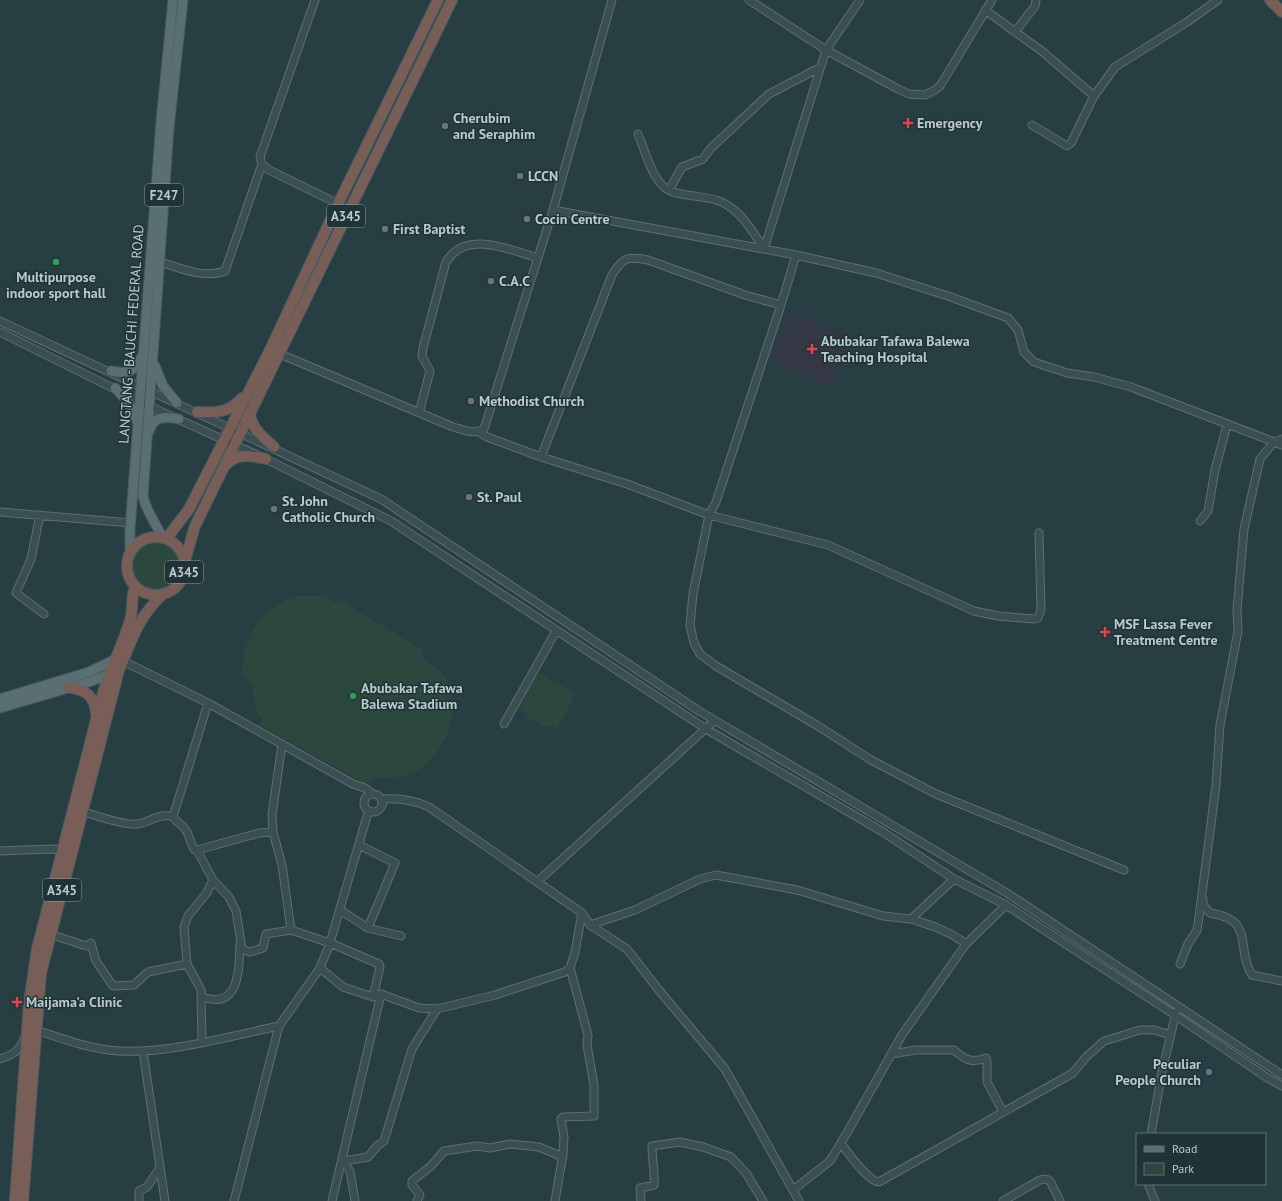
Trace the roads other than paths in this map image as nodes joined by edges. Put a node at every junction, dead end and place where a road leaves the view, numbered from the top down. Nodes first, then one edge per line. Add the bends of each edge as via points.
1 (173, 0) edge
2 (183, 0) edge
3 (315, 0) edge
4 (438, 0) edge
5 (452, 0) edge
6 (612, 0) edge
7 (750, 0) edge
8 (860, 0) edge
9 (992, 0) edge
10 (1036, 0) edge
11 (1218, 0) edge
12 (1270, 0) edge
13 (759, 2) edge
14 (985, 10) junction
15 (1282, 12) edge
16 (1015, 32) junction
17 (826, 50) junction
18 (821, 67) junction
19 (397, 83) junction
20 (408, 89) junction
21 (1094, 96) junction
22 (1032, 125) dead end
23 (638, 134) dead end
24 (371, 137) junction
25 (382, 142) junction
26 (262, 164) junction
27 (669, 190) junction
28 (338, 204) junction
29 (349, 209) junction
30 (553, 210) junction
31 (764, 249) junction
32 (796, 255) junction
33 (538, 258) junction
34 (160, 262) junction
35 (781, 305) junction
36 (0, 320) edge
37 (0, 332) edge
38 (144, 347) junction
39 (280, 354) junction
40 (153, 356) junction
41 (111, 371) junction
42 (141, 386) junction
43 (115, 388) junction
44 (151, 391) junction
45 (249, 391) junction
46 (140, 401) junction
47 (177, 403) junction
48 (149, 406) junction
49 (197, 412) junction
50 (419, 412) junction
51 (250, 415) junction
52 (179, 419) junction
53 (1227, 425) junction
54 (138, 426) junction
55 (230, 427) junction
56 (241, 432) junction
57 (479, 432) junction
58 (147, 434) junction
59 (1282, 439) edge
60 (224, 440) junction
61 (1273, 443) junction
62 (235, 445) junction
63 (1282, 445) edge
64 (274, 447) junction
65 (541, 458) junction
66 (266, 459) junction
67 (224, 467) junction
68 (0, 512) edge
69 (40, 515) junction
70 (709, 515) junction
71 (1200, 521) dead end
72 (131, 523) junction
73 (1038, 533) dead end
74 (164, 537) junction
75 (130, 550) junction
76 (185, 560) junction
77 (135, 587) junction
78 (162, 595) junction
79 (44, 614) dead end
80 (556, 630) junction
81 (119, 664) junction
82 (109, 674) junction
83 (68, 687) junction
84 (0, 699) edge
85 (208, 703) junction
86 (0, 708) edge
87 (714, 720) junction
88 (504, 724) dead end
89 (96, 725) junction
90 (706, 729) junction
91 (282, 744) junction
92 (353, 784) junction
93 (373, 794) junction
94 (365, 801) junction
95 (380, 805) junction
96 (370, 811) junction
97 (84, 812) junction
98 (173, 817) junction
99 (365, 826) junction
100 (273, 832) junction
101 (359, 845) junction
102 (63, 850) junction
103 (197, 850) junction
104 (0, 851) edge
105 (1124, 870) dead end
106 (954, 879) junction
107 (213, 880) junction
108 (537, 882) junction
109 (1202, 893) junction
110 (1006, 905) junction
111 (340, 910) junction
112 (582, 913) junction
113 (911, 919) junction
114 (590, 925) junction
115 (368, 928) junction
116 (291, 930) junction
117 (50, 934) junction
118 (401, 936) dead end
119 (241, 938) junction
120 (330, 943) junction
121 (966, 944) junction
122 (187, 964) junction
123 (1180, 964) dead end
124 (320, 968) junction
125 (570, 968) junction
126 (1282, 981) edge
127 (201, 990) junction
128 (381, 994) junction
129 (373, 997) junction
130 (1179, 1006) junction
131 (437, 1008) junction
132 (1175, 1015) junction
133 (279, 1026) junction
134 (31, 1031) junction
135 (1170, 1035) junction
136 (202, 1042) junction
137 (143, 1051) junction
138 (891, 1054) junction
139 (0, 1059) edge
140 (1282, 1075) edge
141 (1282, 1086) edge
142 (1003, 1112) junction
143 (1151, 1133) edge
144 (841, 1144) junction
145 (563, 1157) junction
146 (343, 1161) junction
147 (159, 1169) junction
148 (1148, 1185) edge
149 (792, 1190) junction
150 (15, 1201) edge
151 (23, 1201) edge
152 (139, 1201) edge
153 (165, 1201) edge
154 (234, 1201) edge
155 (332, 1201) edge
156 (355, 1201) edge
157 (417, 1201) edge
158 (555, 1201) edge
159 (641, 1201) edge
160 (763, 1201) edge
161 (799, 1201) edge
162 (1003, 1201) edge
163 (1060, 1201) edge
164 (1154, 1201) edge

1 - 38 main road, LANGTANG - BAUCHI FEDERAL ROAD / F247
2 - 34 main road, LANGTANG - BAUCHI FEDERAL ROAD / F247 via 169,128
3 - 26 street via 262,149
4 - 19 highway, A345
5 - 20 highway, A345
6 - 30 street
7 - 13 street
8 - 17 street
9 - 14 street
10 - 16 street via 1035,6
11 - 21 street via 1115,67
12 - 15 highway
13 - 17 street
14 - 16 street
14 - 17 street via 940,86 925,95 909,94 898,89
16 - 21 street
17 - 18 street
18 - 27 street via 769,94 710,149 703,160 682,167
18 - 31 street
19 - 20 highway
19 - 24 highway, A345
20 - 25 highway, A345
21 - 22 street via 1071,143 1067,146
23 - 27 street via 655,174 664,188
24 - 25 highway
24 - 28 highway, A345
25 - 29 highway, A345
26 - 28 street
26 - 34 street via 225,271 218,274 200,273
27 - 31 street via 717,200 729,206 743,218
28 - 29 street
28 - 45 highway, A345
29 - 39 highway, A345
30 - 31 street
30 - 33 street
31 - 32 street
32 - 35 street
32 - 53 street via 882,275 1000,314 1014,324 1024,352 1034,362 1067,373 1125,385
33 - 50 street via 484,243 466,246 451,254 446,262 423,348 422,356 430,371
33 - 57 street via 489,416 484,429
34 - 40 main road, LANGTANG - BAUCHI FEDERAL ROAD / F247
35 - 65 street via 648,260 625,259 618,264 612,275
35 - 70 street via 716,502
36 - 41 street
37 - 43 street
38 - 41 main road via 140,361 133,370 122,374
38 - 42 main road, LANGTANG - BAUCHI FEDERAL ROAD / F247
39 - 50 street
39 - 51 highway, A345
40 - 44 main road, LANGTANG - BAUCHI FEDERAL ROAD / F247
40 - 47 main road via 163,386
41 - 42 street
42 - 44 street
42 - 46 main road, LANGTANG - BAUCHI FEDERAL ROAD / F247
43 - 46 street
43 - 54 main road via 128,402
44 - 47 street
44 - 48 main road, LANGTANG - BAUCHI FEDERAL ROAD / F247
45 - 49 highway via 226,411
45 - 55 highway, A345
46 - 48 street
46 - 54 main road, LANGTANG - BAUCHI FEDERAL ROAD / F247
47 - 49 street
48 - 52 street
48 - 58 main road, LANGTANG - BAUCHI FEDERAL ROAD / F247
49 - 55 street
50 - 57 street via 453,427
51 - 56 highway, A345
51 - 64 highway via 256,431
52 - 58 main road via 168,417 156,420 151,424
52 - 60 street
53 - 61 street
53 - 71 street via 1215,470 1208,511
54 - 72 main road, LANGTANG - BAUCHI FEDERAL ROAD / F247
55 - 56 street
55 - 60 highway, A345
56 - 62 highway, A345
56 - 64 street
57 - 65 street
58 - 74 main road, LANGTANG - BAUCHI FEDERAL ROAD / F247 via 143,494 148,511
59 - 61 street
60 - 62 street
60 - 74 highway, A345 via 189,509
61 - 63 street
61 - 109 street via 1260,460 1244,529 1237,610 1238,631 1220,725 1216,785
62 - 66 street
62 - 67 highway, A345
64 - 87 street via 405,513 563,622
65 - 70 street via 627,484
66 - 67 highway via 239,456 231,459
66 - 80 street via 391,521
67 - 76 highway, A345 via 195,526
68 - 69 street
69 - 72 street
69 - 79 street via 31,559 16,593
70 - 73 street via 828,545 974,612 1034,619 1038,618 1040,610
70 - 105 street via 693,594 690,625 694,643 700,654 871,760 936,794
72 - 75 main road, LANGTANG - BAUCHI FEDERAL ROAD / F247
74 - 75 highway via 148,537
74 - 76 highway, A345 via 179,547
75 - 77 highway via 126,569
76 - 78 highway, A345 via 180,582
77 - 78 highway, A345 via 147,594
77 - 81 highway, A345 via 131,617
78 - 81 highway, A345 via 142,617
80 - 88 street
80 - 90 street
81 - 82 highway, A345
81 - 84 main road
81 - 85 street
81 - 97 highway, A345
82 - 83 main road
82 - 89 highway, A345
83 - 86 main road
83 - 89 highway via 84,691 94,700
85 - 91 street
85 - 98 street
87 - 90 street
87 - 130 street via 994,885
89 - 102 highway, A345
90 - 106 street via 883,832
90 - 108 street
91 - 92 street
91 - 100 street via 273,802
92 - 93 street
92 - 94 street
93 - 94 street
93 - 95 street
94 - 96 street
95 - 96 street
95 - 99 street via 371,814
95 - 108 street via 384,795 394,799 411,800 429,807
96 - 99 street
97 - 98 street via 137,824 166,814
97 - 117 highway, A345
98 - 103 street via 185,829 191,846
99 - 101 street
100 - 103 street via 259,833
100 - 116 street via 282,865
101 - 111 street
101 - 115 street via 396,863
102 - 104 street
102 - 134 highway, A345 via 36,955 28,1003
103 - 107 street
106 - 110 street
106 - 113 street
107 - 119 street via 229,897 236,911
107 - 122 street via 186,922 184,933
108 - 112 street
109 - 123 street via 1197,930
109 - 126 street via 1203,905 1210,913 1232,920 1244,938 1247,967 1252,975
110 - 121 street
110 - 132 street
111 - 115 street
111 - 120 street
112 - 114 street
112 - 125 street
113 - 114 street via 882,916 797,890 716,875 635,910
113 - 121 street via 958,937
114 - 149 street via 627,949 725,1069
115 - 118 street
116 - 119 street via 266,934 263,948 250,952 242,948
116 - 120 street
117 - 122 street via 86,946 91,943 96,961 113,986 134,985 148,972
117 - 134 highway, A345
119 - 127 street via 240,970 231,993 223,999 209,999 202,997
120 - 124 street
120 - 129 street via 379,964
121 - 138 street via 902,1034
122 - 127 street
124 - 129 street via 343,987
124 - 133 street
125 - 131 street via 565,972 494,995
125 - 145 street via 588,1035 587,1045 594,1085 594,1116 562,1118
127 - 136 street
128 - 129 street
128 - 131 street via 419,1008
128 - 146 street
130 - 132 street
130 - 140 street
131 - 146 street via 412,1049 384,1142 368,1156
132 - 135 street
132 - 141 street
133 - 136 street
133 - 154 street
134 - 137 street via 118,1051
134 - 139 street via 22,1046 12,1055
134 - 150 highway, A345
134 - 151 highway, A345
135 - 142 street via 1154,1030 1140,1030 1104,1041 1073,1073
135 - 143 street
136 - 137 street
137 - 147 street
138 - 142 street via 916,1050 954,1050 965,1060 980,1061 986,1058 987,1082
138 - 144 street
142 - 144 street via 879,1182 866,1174
144 - 149 street via 830,1161
145 - 157 street via 539,1147 510,1144 444,1151 431,1166 412,1181 420,1195
145 - 158 street
146 - 155 street
146 - 156 street via 350,1171
147 - 152 street via 147,1187 139,1191
147 - 153 street
148 - 164 street
149 - 161 street
159 - 160 street via 640,1188 654,1185 652,1146 680,1142 731,1157 746,1173
162 - 163 street via 1046,1179 1050,1181

